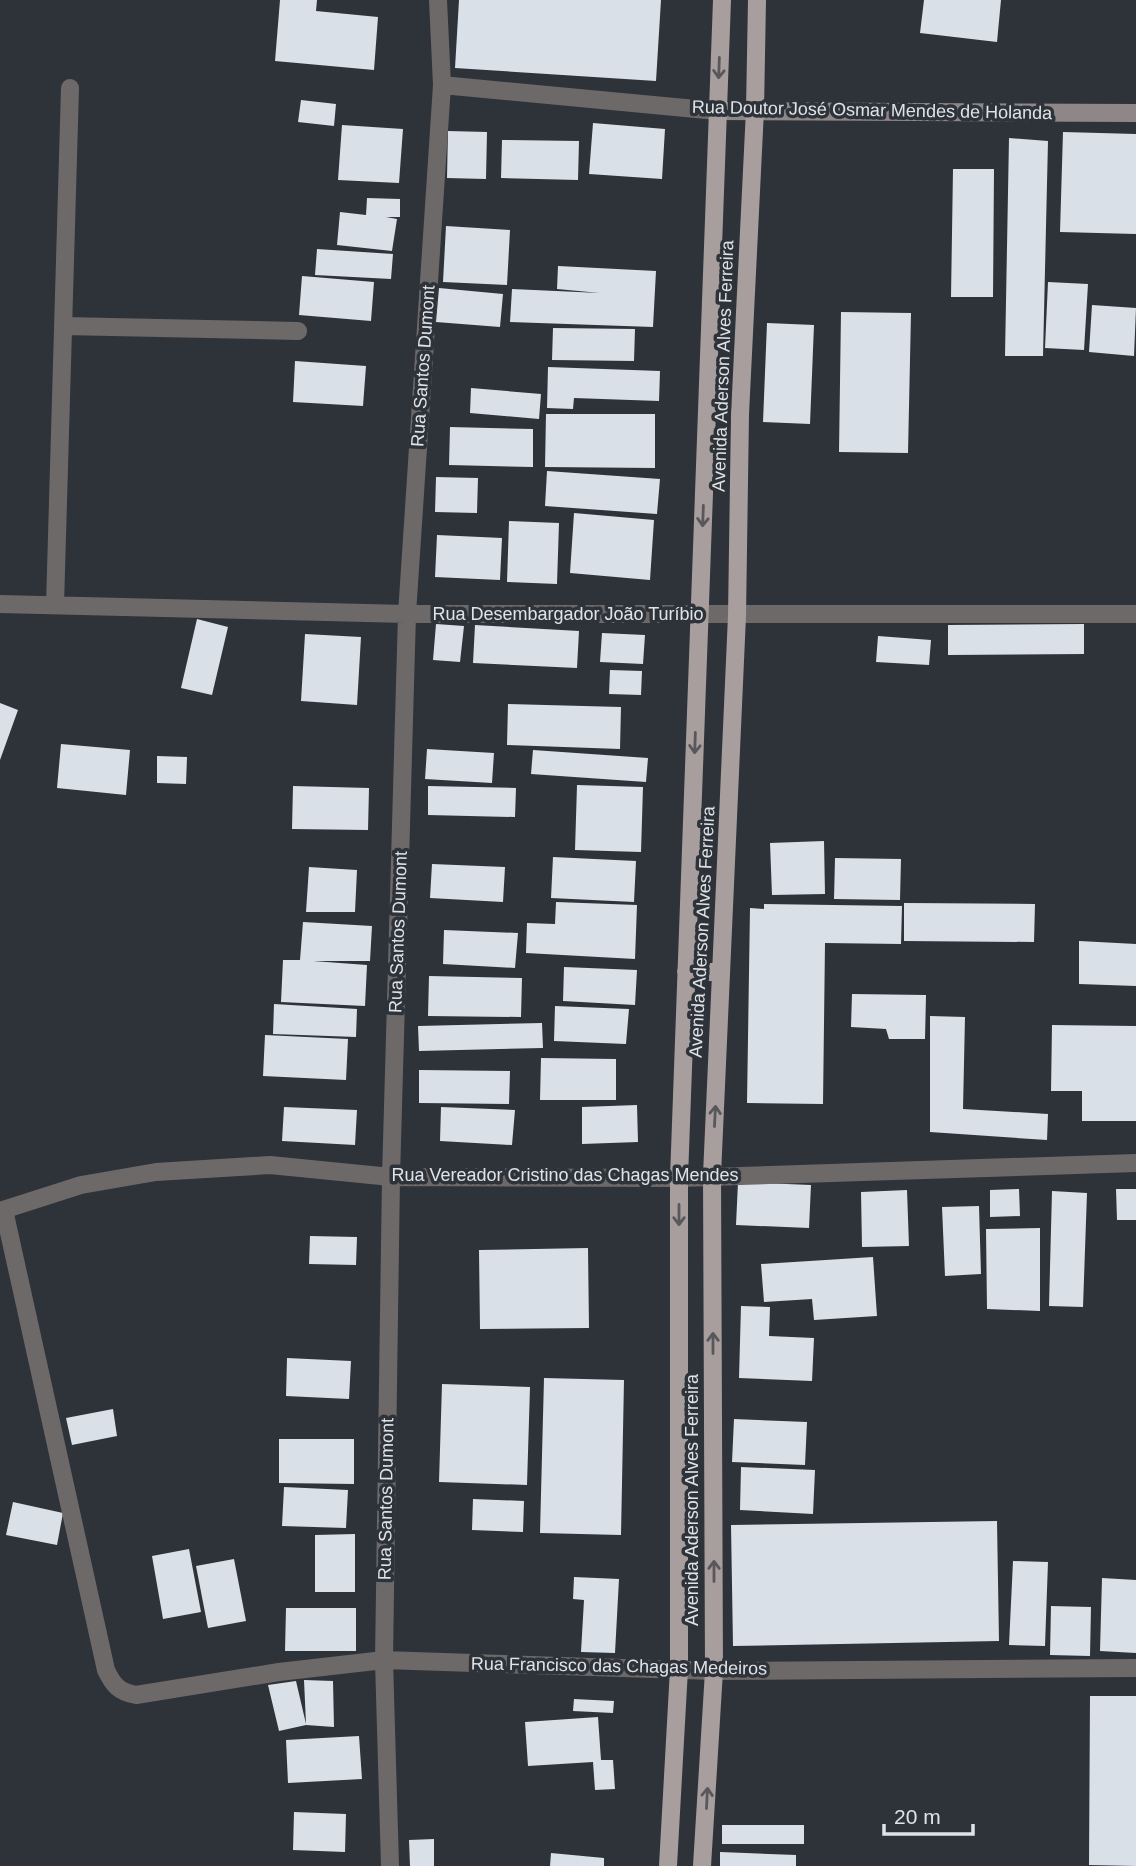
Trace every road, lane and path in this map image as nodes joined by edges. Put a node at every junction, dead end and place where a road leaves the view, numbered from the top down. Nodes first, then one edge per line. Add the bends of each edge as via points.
1 (438, 0) edge
2 (722, 0) edge
3 (757, 0) edge
4 (442, 85) junction
5 (70, 88) dead end
6 (755, 110) junction
7 (717, 111) junction
8 (1136, 113) edge
9 (63, 326) junction
10 (298, 331) dead end
11 (0, 604) edge
12 (55, 605) junction
13 (407, 614) junction
14 (1136, 614) edge
15 (700, 615) junction
16 (737, 616) junction
17 (687, 972) junction
18 (721, 972) junction
19 (1136, 1163) edge
20 (712, 1175) junction
21 (391, 1177) junction
22 (679, 1178) junction
23 (2, 1210) edge
24 (384, 1660) junction
25 (1136, 1668) edge
26 (679, 1669) junction
27 (714, 1671) junction
28 (390, 1866) edge
29 (668, 1866) edge
30 (702, 1866) edge

1 - 4 street, Rua Santos Dumont
2 -> 7 main road, Avenida Aderson Alves Ferreira
3 - 6 main road, Avenida Aderson Alves Ferreira
4 - 7 street, Rua Doutor José Osmar Mendes de Holanda
4 - 13 street, Rua Santos Dumont
5 - 9 street
6 - 7 street, Rua Doutor José Osmar Mendes de Holanda
6 - 8 street, Rua Doutor José Osmar Mendes de Holanda
6 - 16 main road, Avenida Aderson Alves Ferreira via 740,414
7 -> 15 main road, Avenida Aderson Alves Ferreira
9 - 10 street
9 - 12 street
11 - 12 street, Rua Desembargador João Turíbio
12 - 13 street, Rua Desembargador João Turíbio
13 - 15 street, Rua Desembargador João Turíbio
13 - 21 street, Rua Santos Dumont
14 - 16 street, Rua Desembargador João Turíbio
15 - 16 street, Rua Desembargador João Turíbio
15 -> 17 main road, Avenida Aderson Alves Ferreira
16 - 18 main road, Avenida Aderson Alves Ferreira
17 - 18 main road
17 - 22 main road, Avenida Aderson Alves Ferreira
20 -> 18 main road, Avenida Aderson Alves Ferreira
19 - 20 street, Rua Vereador Cristino das Chagas Mendes
20 - 22 street, Rua Vereador Cristino das Chagas Mendes
27 -> 20 main road, Avenida Aderson Alves Ferreira
21 - 22 street, Rua Vereador Cristino das Chagas Mendes
21 - 23 street, Rua Vereador Cristino das Chagas Mendes via 270,1165 156,1172 81,1185
21 - 24 street, Rua Santos Dumont
22 -> 26 main road, Avenida Aderson Alves Ferreira
23 - 24 street, Rua Francisco das Chagas Medeiros via 111,1680 125,1693 136,1695
24 - 26 street, Rua Francisco das Chagas Medeiros
24 - 28 street, Rua Santos Dumont
25 - 27 street, Rua Francisco das Chagas Medeiros
26 - 27 street, Rua Francisco das Chagas Medeiros
26 - 29 main road, Avenida Aderson Alves Ferreira
30 -> 27 main road, Avenida Aderson Alves Ferreira

